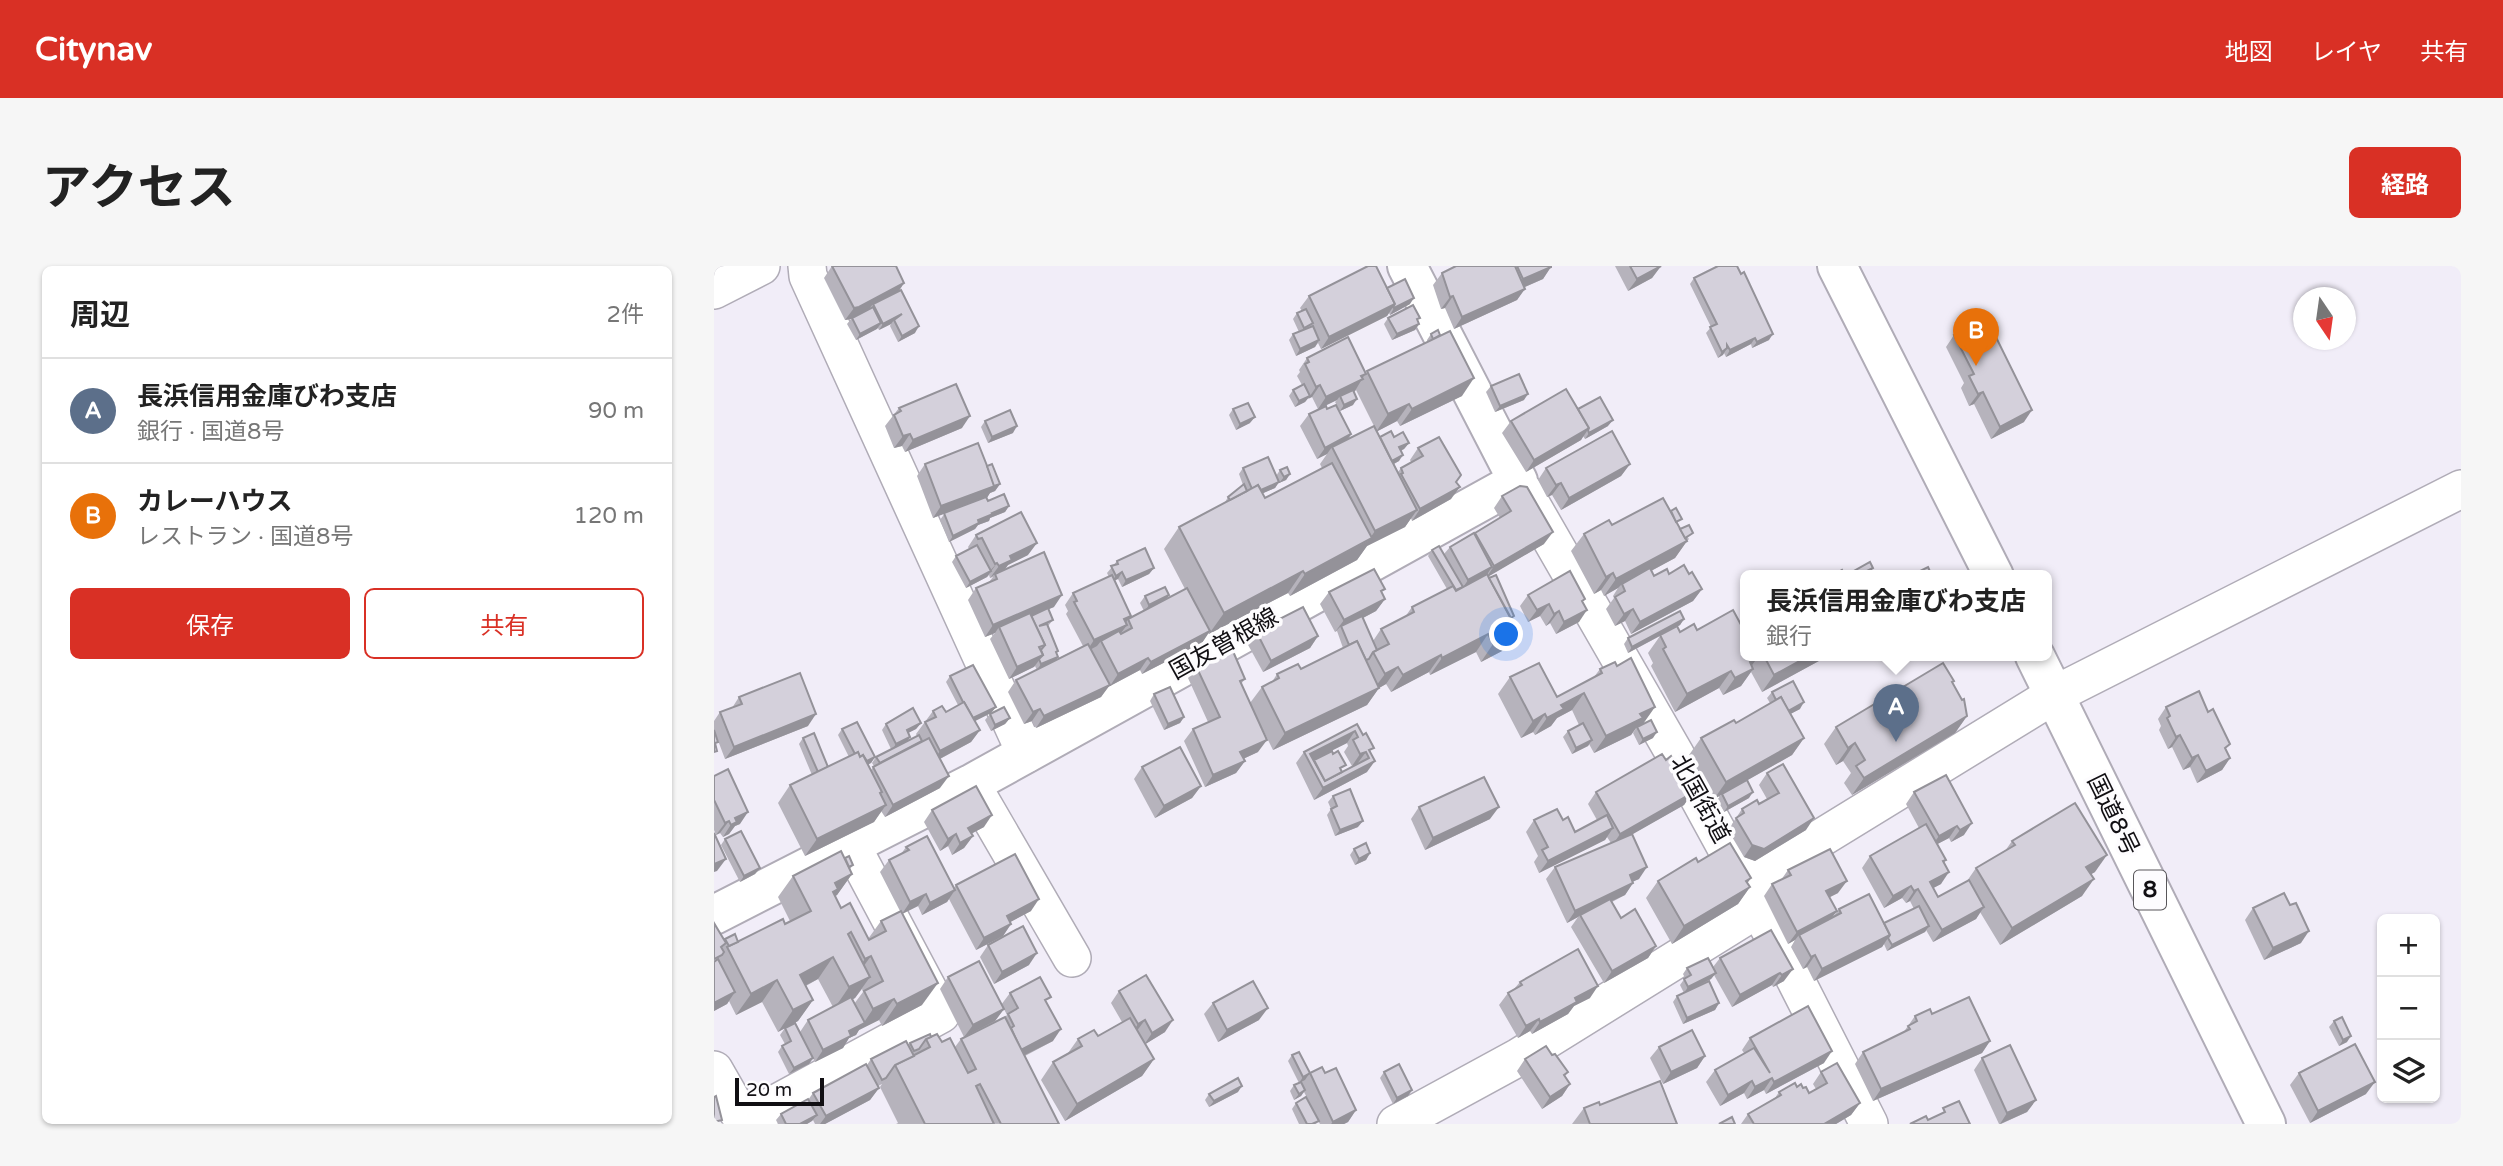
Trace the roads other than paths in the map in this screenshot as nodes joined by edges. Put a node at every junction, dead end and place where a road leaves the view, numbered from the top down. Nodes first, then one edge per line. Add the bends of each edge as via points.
1 (761, 266) edge
2 (807, 266) edge
3 (1407, 266) edge
4 (1837, 266) edge
5 (714, 290) edge
6 (1518, 481) junction
7 (2461, 489) edge
8 (1991, 570) edge
9 (2037, 661) edge
10 (2054, 695) junction
11 (1026, 754) junction
12 (971, 783) junction
13 (851, 845) junction
14 (1752, 896) junction
15 (714, 915) edge
16 (1072, 958) dead end
17 (714, 1070) edge
18 (745, 1122) edge
19 (1396, 1124) edge
20 (1869, 1124) edge
21 (2266, 1124) edge

1 - 5 street
2 - 11 street
3 - 6 main road
4 - 8 main road
6 - 11 main road, 国友曽根線
6 - 14 street, 北国街道
7 - 10 street
9 - 10 main road, 国道8号 / 8
10 - 14 street
10 - 21 main road, 国道8号 / 8
11 - 12 main road, 国友曽根線
12 - 13 main road, 国友曽根線
12 - 16 street
13 - 15 main road, 国友曽根線
13 - 18 street via 941,1014
14 - 19 street via 1520,1057
14 - 20 street, 北国街道
17 - 18 street

